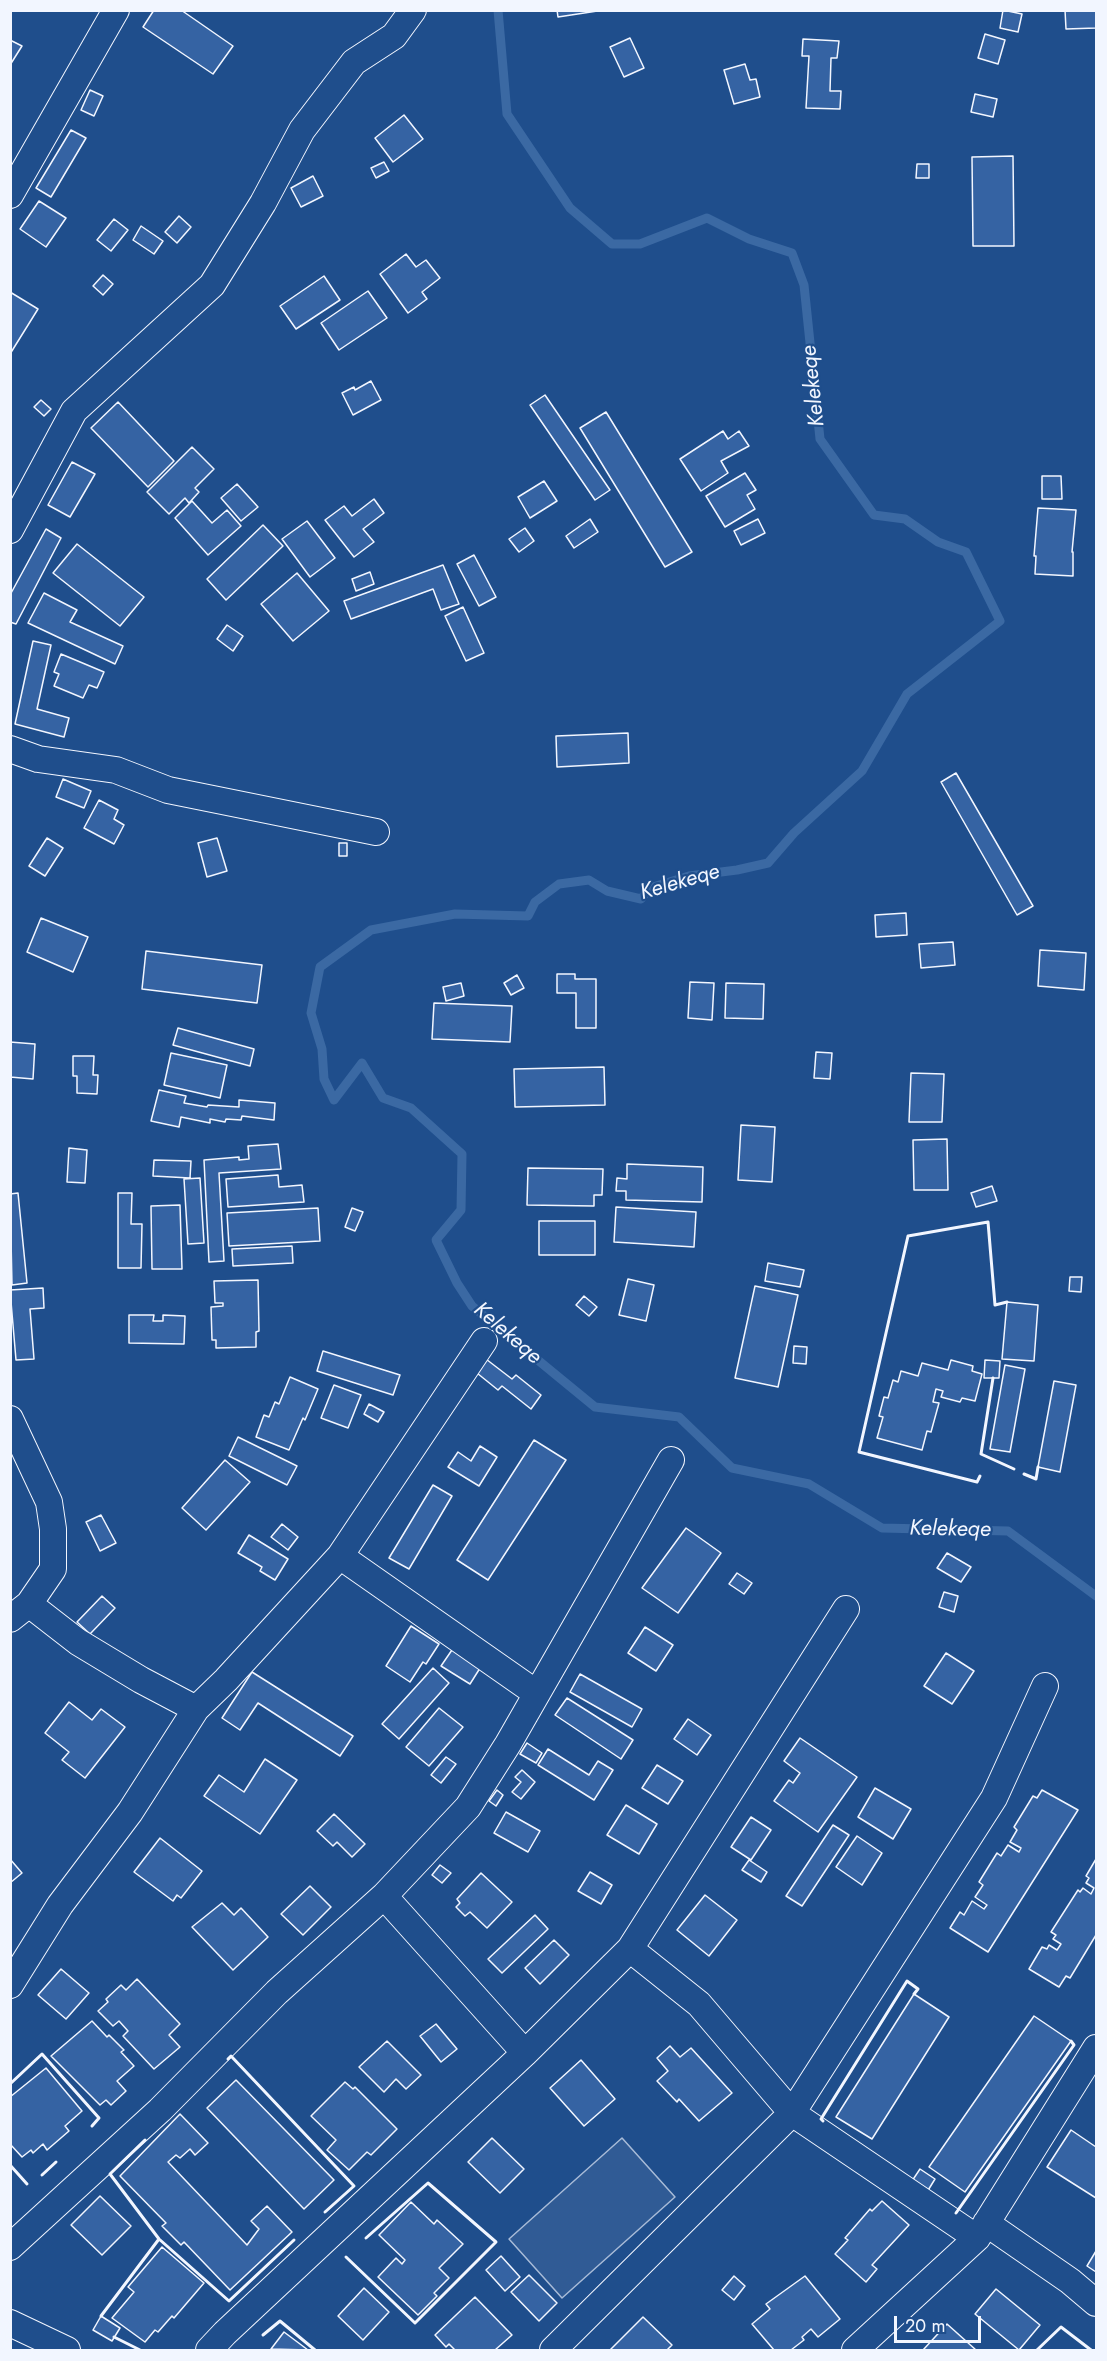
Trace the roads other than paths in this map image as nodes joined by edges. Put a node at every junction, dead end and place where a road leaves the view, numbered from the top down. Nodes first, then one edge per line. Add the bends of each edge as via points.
1 (116, 10) edge
2 (413, 10) edge
3 (10, 195) edge
4 (10, 530) edge
5 (10, 749) edge
6 (376, 832) dead end
7 (484, 1341) dead end
8 (10, 1419) edge
9 (671, 1460) dead end
10 (340, 1556) junction
11 (846, 1609) dead end
12 (20, 1611) edge
13 (1045, 1686) dead end
14 (536, 1693) junction
15 (196, 1709) junction
16 (384, 1896) junction
17 (630, 1949) junction
18 (10, 1985) edge
19 (1096, 2048) edge
20 (525, 2053) junction
21 (792, 2113) junction
22 (981, 2231) junction
23 (10, 2247) edge
24 (1096, 2303) edge
25 (10, 2323) edge
26 (68, 2350) edge
27 (209, 2350) edge
28 (553, 2350) edge
29 (855, 2350) edge

1 - 3 street
2 - 4 street via 394,36 354,62 302,130 212,285 74,411
5 - 6 street via 38,759 116,770 168,790
7 - 10 street
8 - 12 street via 49,1502 53,1528 53,1569
9 - 14 street
10 - 14 street
10 - 15 street
11 - 17 street
12 - 15 street
13 - 21 street via 994,1798
14 - 16 street via 468,1808
15 - 18 street via 130,1812 60,1905
16 - 20 street
16 - 23 street via 277,1992 160,2110
17 - 20 street
17 - 21 street via 699,2004
19 - 22 street
20 - 27 street
21 - 22 street
21 - 28 street
22 - 24 street via 1070,2281
22 - 29 street
25 - 26 street

